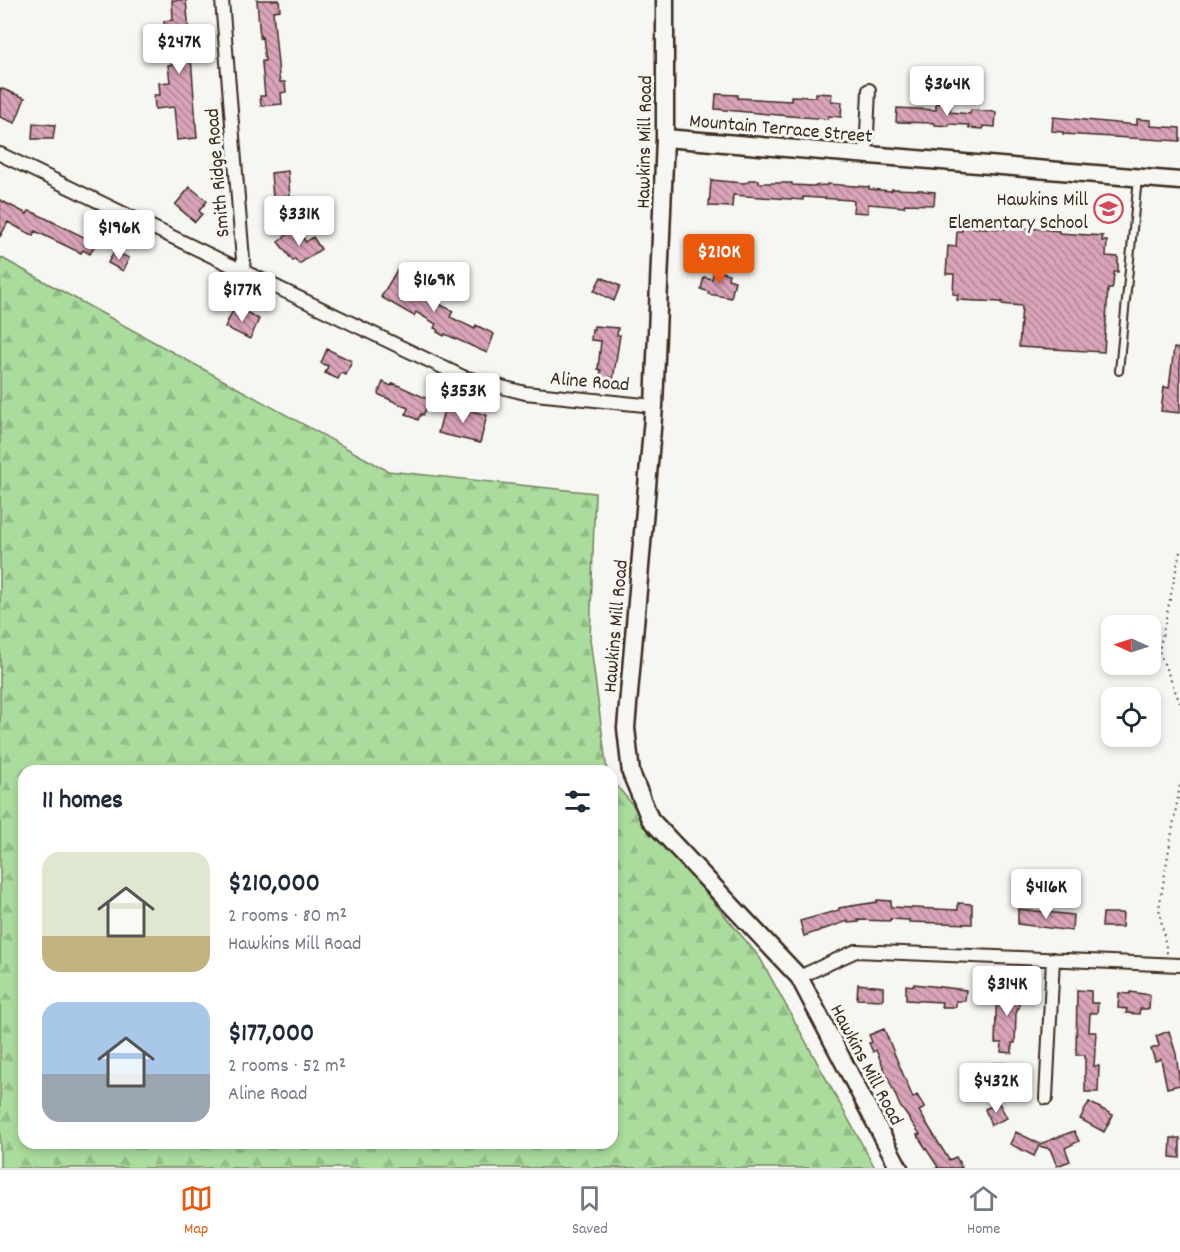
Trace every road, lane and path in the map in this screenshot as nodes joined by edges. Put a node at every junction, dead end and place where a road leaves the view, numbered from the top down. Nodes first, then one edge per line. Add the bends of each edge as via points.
1 (222, 0) edge
2 (665, 0) edge
3 (869, 90) dead end
4 (666, 138) junction
5 (0, 154) edge
6 (866, 155) junction
7 (1138, 178) junction
8 (1180, 181) edge
9 (244, 272) junction
10 (1119, 371) dead end
11 (654, 406) junction
12 (1180, 552) edge
13 (1180, 703) edge
14 (1180, 785) edge
15 (1053, 959) junction
16 (1175, 965) edge
17 (799, 977) junction
18 (1046, 1098) dead end
19 (899, 1168) edge

1 - 9 street, Smith Ridge Road
2 - 4 street, Hawkins Mill Road
3 - 6 street
4 - 6 street, Mountain Terrace Street
4 - 11 street, Hawkins Mill Road
5 - 9 street, Aline Road
6 - 7 street, Mountain Terrace Street
7 - 8 street, Mountain Terrace Street
7 - 10 lane
9 - 11 street, Aline Road via 463,377 525,393
11 - 17 street, Hawkins Mill Road via 626,728 631,773 650,819
12 - 13 path via 1159,651
14 - 16 path via 1159,908
15 - 16 street
15 - 17 street via 856,951
15 - 18 street
17 - 19 street, Hawkins Mill Road

